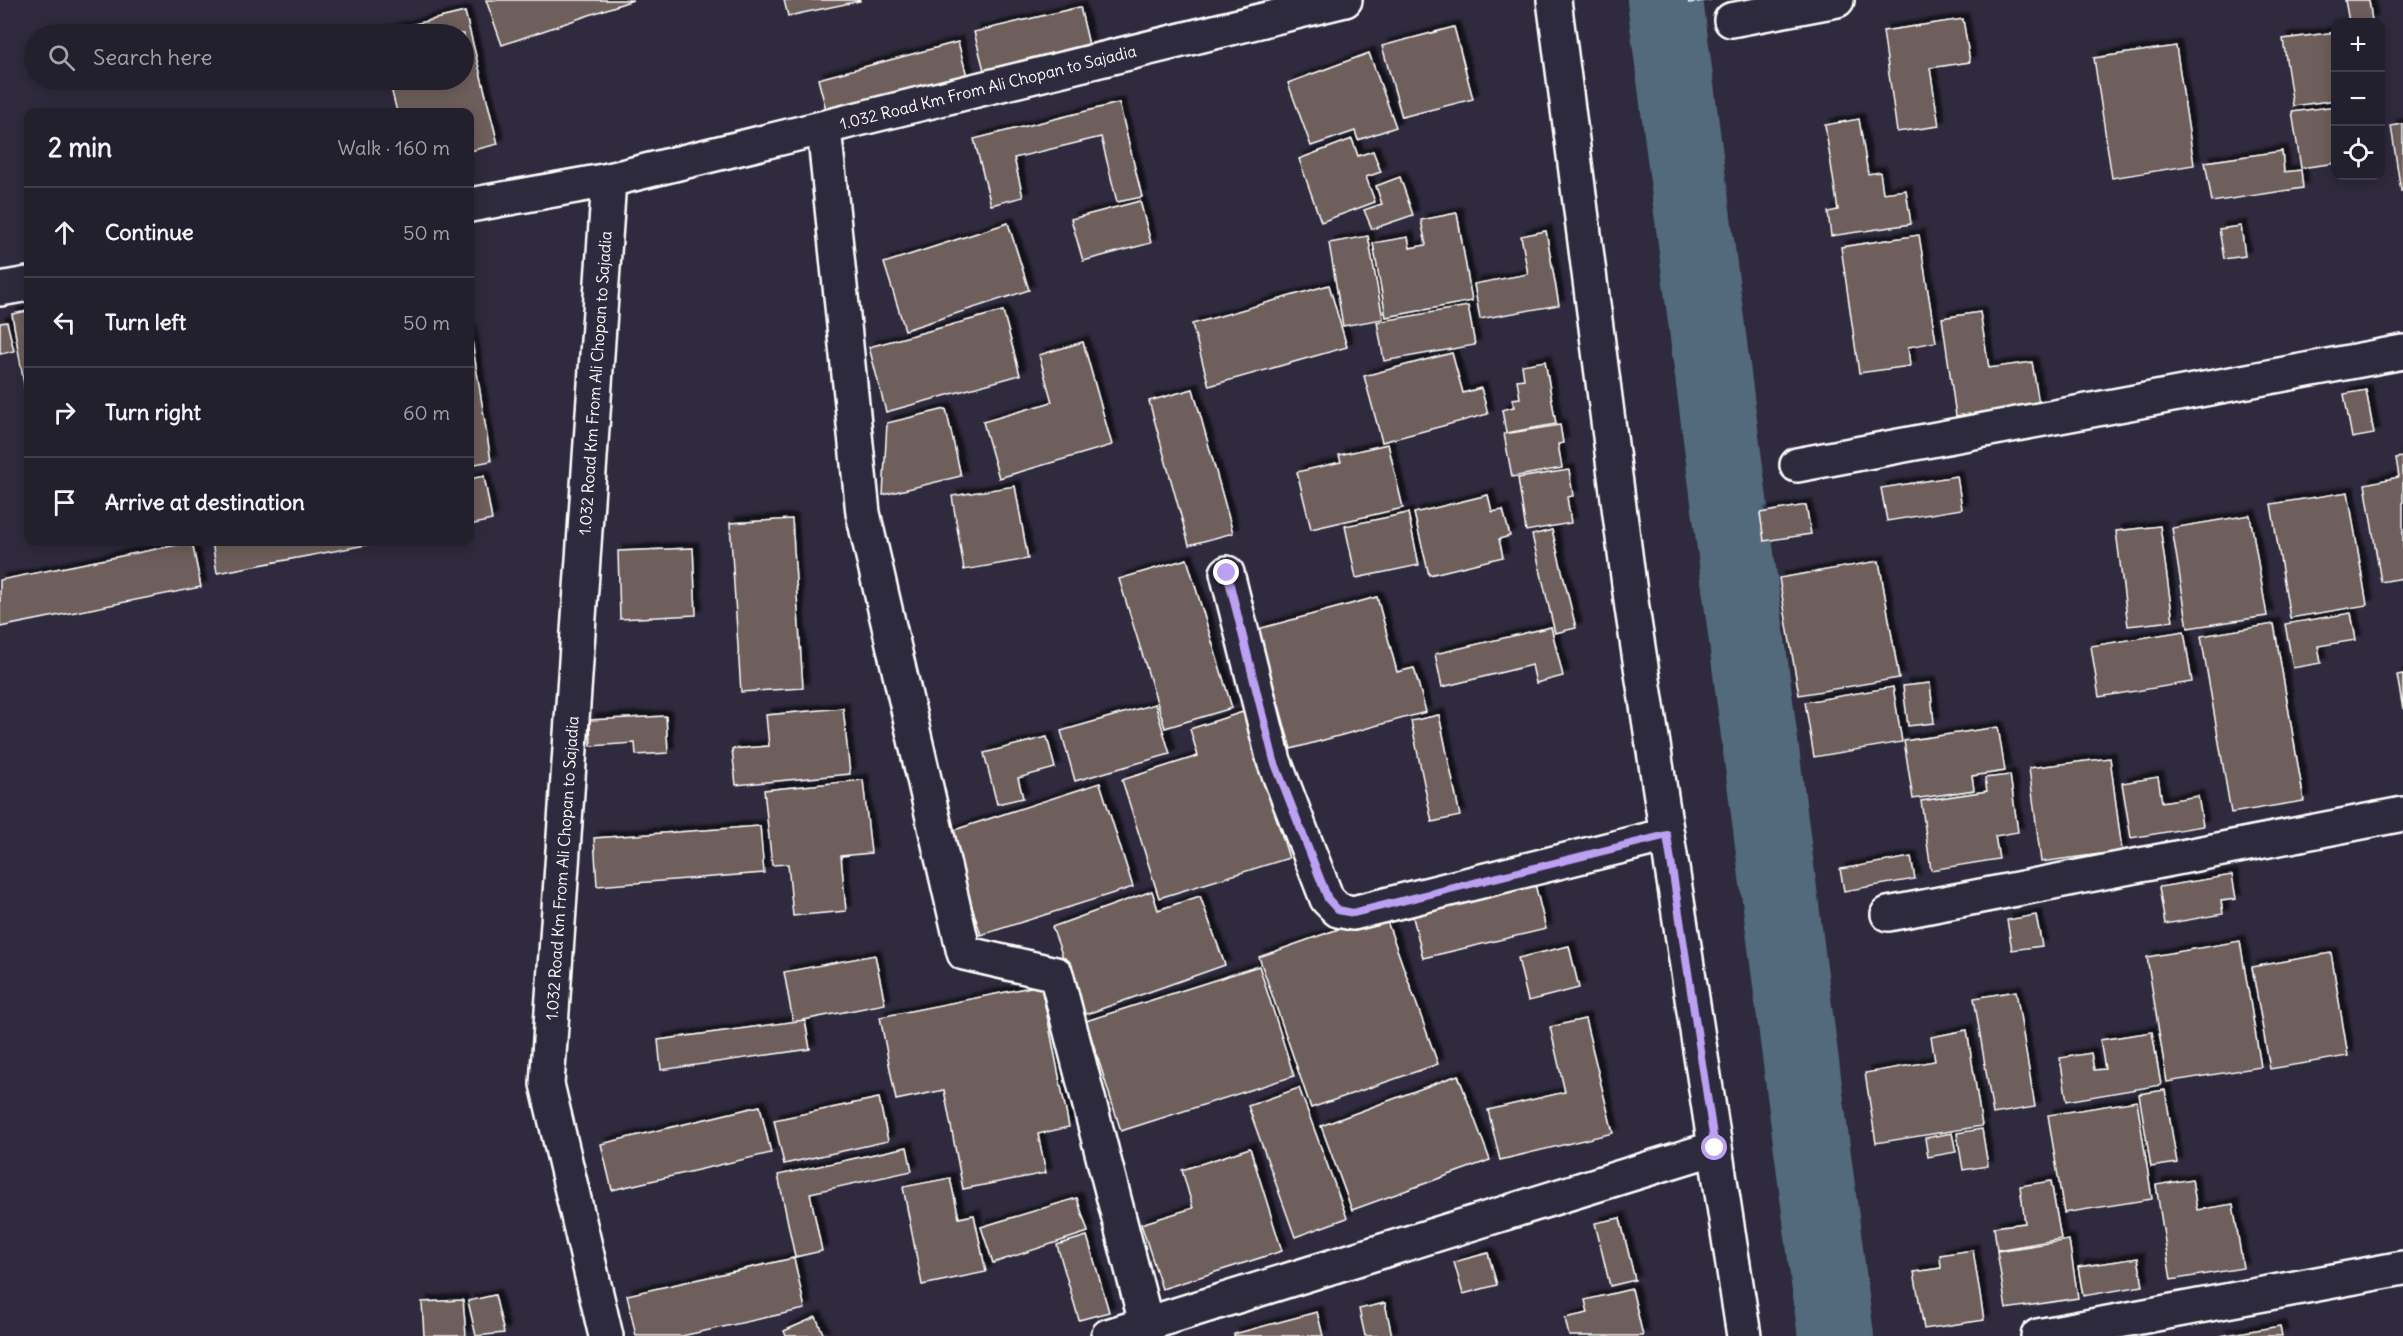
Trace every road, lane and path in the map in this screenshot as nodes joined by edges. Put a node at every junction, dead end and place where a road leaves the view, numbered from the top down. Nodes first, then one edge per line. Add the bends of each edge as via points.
1 (1345, 0) edge
2 (1554, 0) edge
3 (1837, 0) edge
4 (1731, 20) dead end
5 (824, 128) junction
6 (609, 180) junction
7 (474, 204) edge
8 (24, 285) edge
9 (0, 289) edge
10 (2403, 352) edge
11 (1797, 465) dead end
12 (1227, 573) dead end
13 (2403, 814) edge
14 (1667, 835) junction
15 (1888, 914) dead end
16 (1715, 1148) junction
17 (2403, 1268) edge
18 (1146, 1323) junction
19 (606, 1336) edge
20 (1108, 1336) edge
21 (1744, 1336) edge
22 (2038, 1336) edge

1 - 5 street, 1.032 Road Km From Ali Chopan to Sajadia
2 - 14 street via 1631,596
3 - 4 street
5 - 6 street, 1.032 Road Km From Ali Chopan to Sajadia
5 - 18 street via 862,513 964,953 1056,974
6 - 7 street
6 - 19 street, 1.032 Road Km From Ali Chopan to Sajadia via 547,1084
8 - 9 street
10 - 11 street
12 - 14 street via 1274,761 1328,899 1338,910 1353,913
13 - 15 street
14 - 16 street
16 - 18 street
16 - 21 street
17 - 22 street
18 - 20 street

